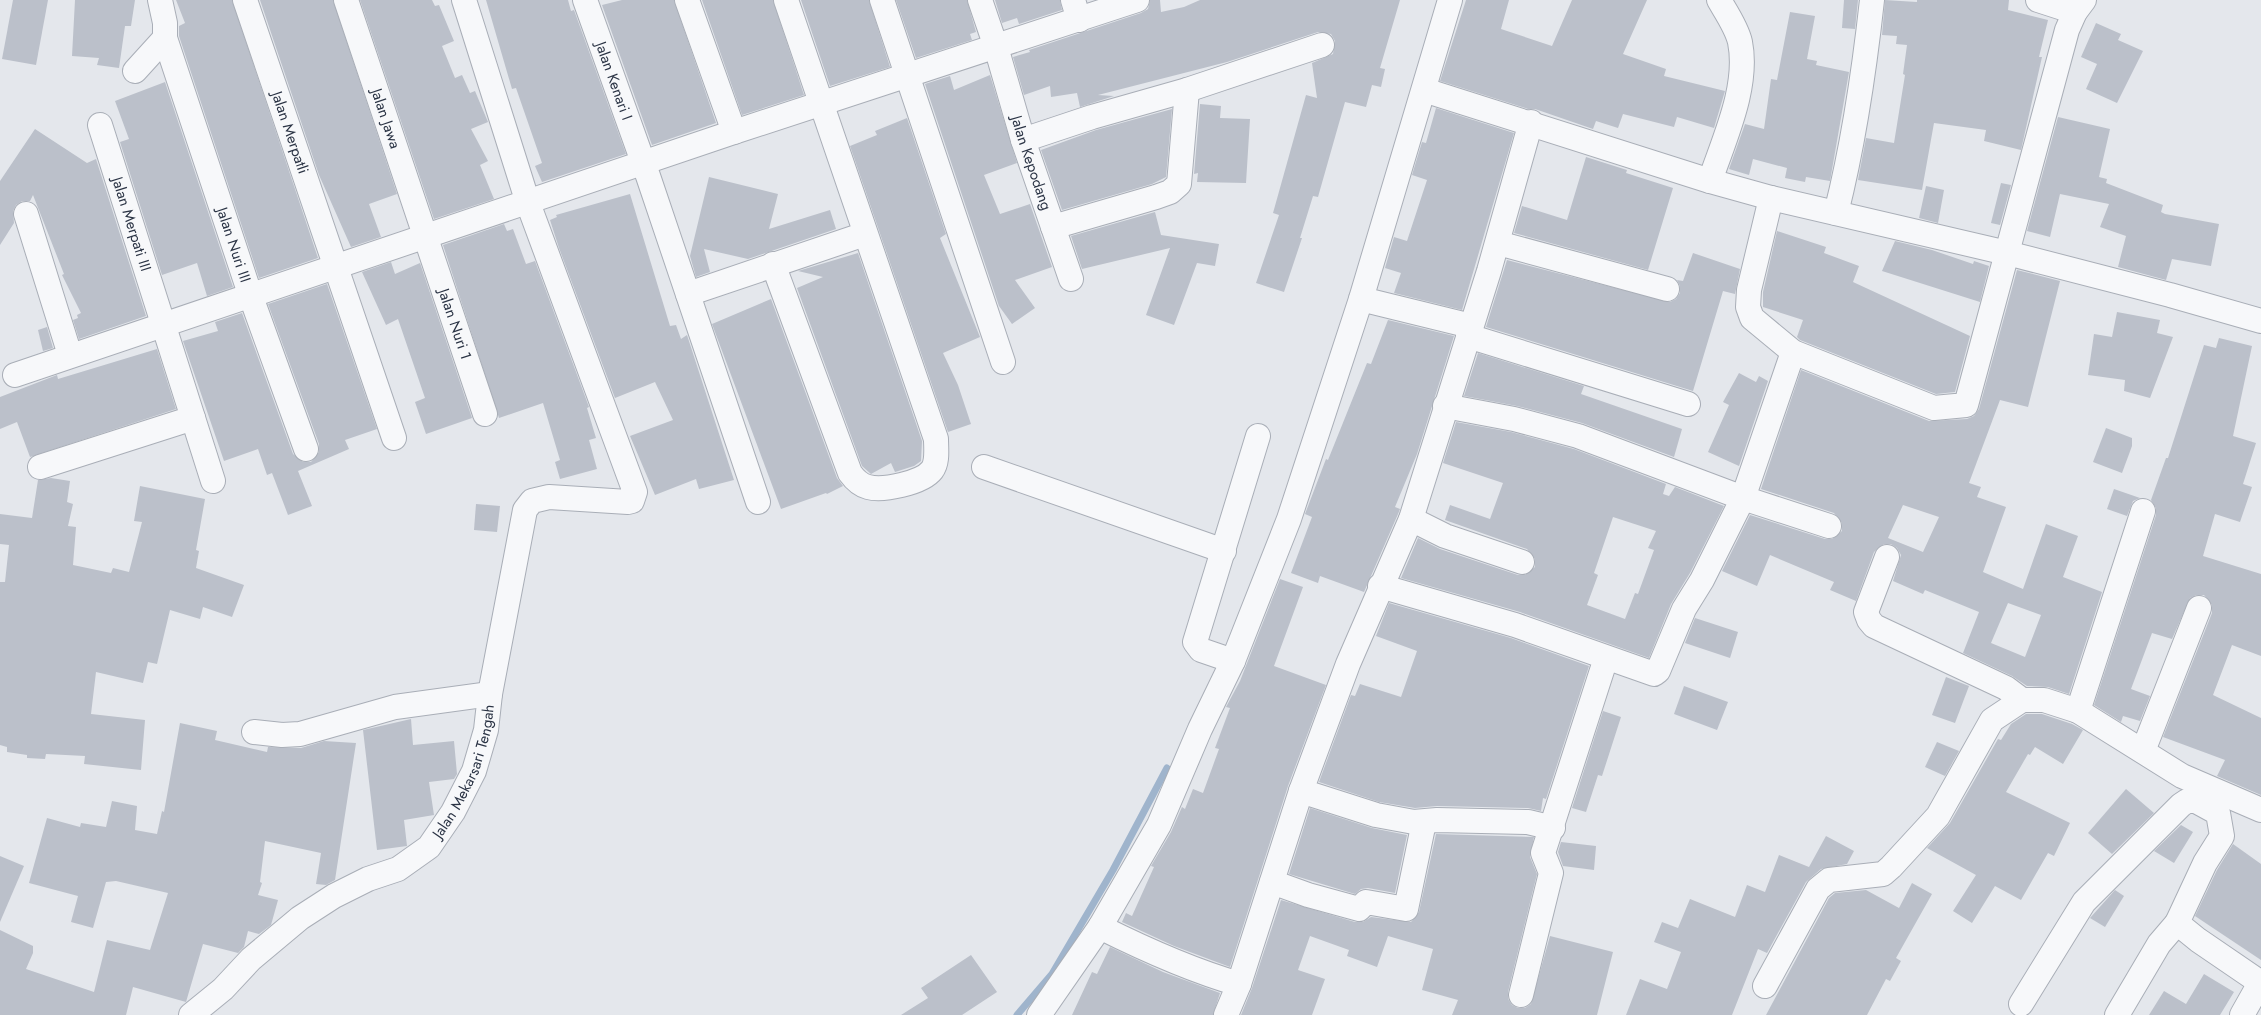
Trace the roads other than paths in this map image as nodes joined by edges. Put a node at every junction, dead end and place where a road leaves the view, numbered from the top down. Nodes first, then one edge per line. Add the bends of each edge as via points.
1 (160, 0) edge
2 (245, 0) edge
3 (346, 0) edge
4 (464, 0) edge
5 (585, 0) edge
6 (687, 0) edge
7 (786, 0) edge
8 (882, 0) edge
9 (980, 0) edge
10 (1137, 0) edge
11 (1450, 0) edge
12 (1719, 0) edge
13 (1872, 0) edge
14 (2038, 0) edge
15 (2080, 6) edge
16 (1076, 10) edge
17 (165, 38) junction
18 (1322, 45) dead end
19 (996, 47) junction
20 (135, 71) dead end
21 (909, 76) junction
22 (1187, 90) junction
23 (1424, 90) junction
24 (820, 104) junction
25 (1531, 122) junction
26 (100, 125) dead end
27 (734, 132) junction
28 (1023, 140) junction
29 (644, 163) junction
30 (1710, 181) junction
31 (1771, 198) junction
32 (528, 203) junction
33 (1836, 213) junction
34 (26, 214) dead end
35 (1053, 227) junction
36 (865, 234) junction
37 (426, 236) junction
38 (1498, 243) junction
39 (2007, 253) junction
40 (774, 264) junction
41 (337, 266) junction
42 (1071, 279) dead end
43 (1667, 289) dead end
44 (250, 294) junction
45 (688, 294) junction
46 (1361, 299) junction
47 (2261, 321) edge
48 (164, 324) junction
49 (1469, 331) junction
50 (1792, 352) junction
51 (70, 355) junction
52 (1003, 362) dead end
53 (15, 375) dead end
54 (1688, 404) dead end
55 (1445, 406) junction
56 (485, 414) dead end
57 (193, 418) junction
58 (1258, 436) dead end
59 (394, 438) dead end
60 (306, 449) dead end
61 (40, 467) dead end
62 (984, 467) dead end
63 (213, 481) dead end
64 (1744, 498) junction
65 (758, 502) dead end
66 (2143, 512) dead end
67 (1411, 519) junction
68 (1829, 526) dead end
69 (1224, 551) junction
70 (1887, 557) dead end
71 (1522, 562) dead end
72 (1380, 586) junction
73 (2198, 608) dead end
74 (1606, 658) junction
75 (1233, 661) junction
76 (490, 694) junction
77 (2022, 700) junction
78 (2078, 711) junction
79 (254, 732) dead end
80 (2143, 751) junction
81 (1301, 791) junction
82 (2261, 810) edge
83 (1424, 822) junction
84 (1553, 828) junction
85 (1272, 882) junction
86 (2177, 923) junction
87 (1100, 927) junction
88 (2261, 983) edge
89 (1239, 984) junction
90 (1765, 986) dead end
91 (1521, 995) dead end
92 (2021, 1004) dead end
93 (191, 1015) edge
94 (1039, 1015) edge
95 (1226, 1015) edge
96 (2117, 1015) edge
97 (2242, 1015) edge

1 - 17 street, Jalan Nuri III
2 - 41 street, Jalan Merpatli
3 - 37 street, Jalan Jawa
4 - 32 street
5 - 29 street, Jalan Kenari I
6 - 27 street
7 - 24 street
8 - 21 street
9 - 19 street, Jalan Kepodang
10 - 16 street
11 - 23 street
12 - 30 street via 1740,40 1741,61 1739,91
13 - 33 street via 1862,91
14 - 15 street
15 - 39 street via 2067,30
16 - 19 street
17 - 20 street
17 - 44 street, Jalan Nuri III
18 - 22 street
19 - 21 street
19 - 28 street, Jalan Kepodang
21 - 24 street
21 - 52 street
22 - 28 street
22 - 35 street via 1179,184 1170,192 1156,197
23 - 25 street
23 - 46 street
24 - 27 street
24 - 36 street
25 - 30 street
25 - 38 street
26 - 48 street, Jalan Merpati III
27 - 29 street
28 - 35 street, Jalan Kepodang
29 - 32 street
29 - 45 street, Jalan Kenari I
30 - 31 street
31 - 33 street
31 - 50 street via 1748,290 1748,307 1752,318
32 - 37 street
32 - 76 street, Jalan Mekarsari Tengah via 635,492 632,501 628,502 549,497 532,501 525,510
33 - 39 street
34 - 51 street
35 - 42 street, Jalan Kepodang
36 - 40 street
36 - 40 street via 936,439 937,456 932,471 915,480 889,488 870,488 857,482 850,473
37 - 41 street
37 - 56 street, Jalan Nuri 1
38 - 43 street
38 - 49 street
39 - 47 street
39 - 50 street via 1966,405 1934,408
40 - 45 street
41 - 44 street
41 - 59 street, Jalan Merpatli
44 - 48 street
44 - 60 street, Jalan Nuri III
45 - 65 street, Jalan Kenari I
46 - 49 street
46 - 75 street via 1288,519
48 - 51 street
48 - 57 street, Jalan Merpati III
49 - 54 street
49 - 55 street
50 - 64 street
51 - 53 street
55 - 64 street via 1514,418 1578,436
55 - 67 street
57 - 61 street
57 - 63 street, Jalan Merpati III
58 - 69 street
62 - 69 street
64 - 68 street
64 - 74 street via 1684,609 1658,671 1653,674
66 - 78 street
67 - 71 street via 1445,536
67 - 72 street
69 - 75 street via 1196,642 1201,650
70 - 77 street via 1866,612 1874,626 2006,688
72 - 74 street via 1515,625
72 - 81 street
73 - 80 street
74 - 84 street via 1566,777
75 - 87 street via 1159,825
76 - 79 street via 395,707 300,734
76 - 93 street, Jalan Mekarsari Tengah via 486,730 474,770 453,812 429,847 398,869 342,891 300,918
77 - 78 street via 2044,700
77 - 90 street via 1992,720 1938,816 1891,867 1883,874 1830,880 1818,889
78 - 80 street
80 - 82 street via 2182,776
81 - 83 street via 1376,815
81 - 85 street
83 - 84 street via 1528,822
83 - 85 street via 1406,909 1366,902 1359,909
84 - 91 street via 1543,853 1551,873
85 - 89 street
86 - 88 street
86 - 92 street via 2205,863 2222,836 2218,813 2187,800 2084,902
86 - 96 street via 2159,944
87 - 89 street via 1157,955
87 - 94 street
88 - 97 street
89 - 95 street

